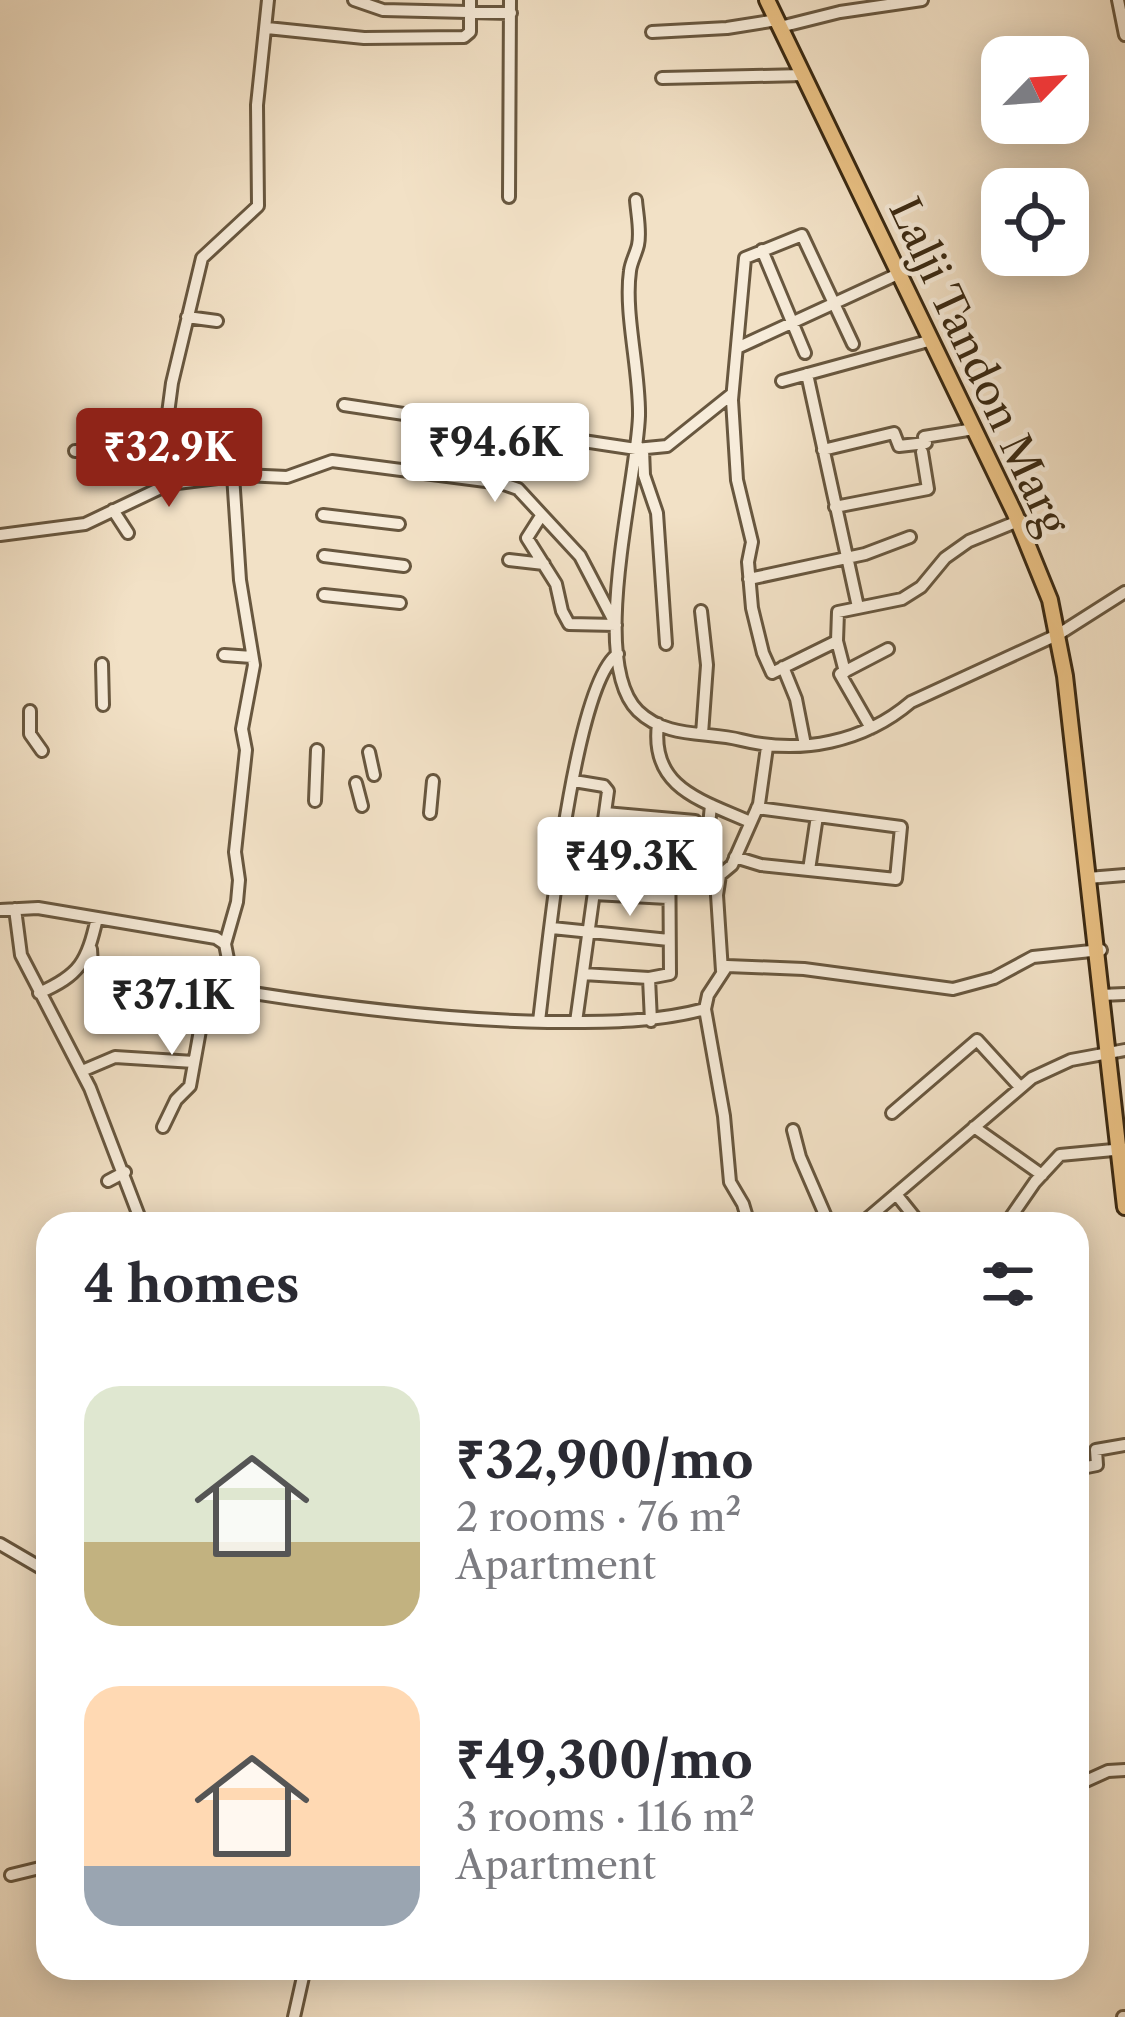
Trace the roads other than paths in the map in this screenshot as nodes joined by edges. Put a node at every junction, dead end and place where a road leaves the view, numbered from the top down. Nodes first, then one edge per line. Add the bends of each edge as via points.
1 (268, 0) edge
2 (355, 0) edge
3 (771, 0) edge
4 (922, 0) edge
5 (1118, 0) edge
6 (888, 3) edge
7 (470, 6) edge
8 (510, 6) edge
9 (781, 24) junction
10 (267, 28) junction
11 (652, 32) dead end
12 (1125, 35) edge
13 (804, 74) junction
14 (662, 78) dead end
15 (509, 196) dead end
16 (636, 200) dead end
17 (762, 250) junction
18 (900, 273) junction
19 (833, 303) junction
20 (188, 317) junction
21 (217, 321) dead end
22 (792, 322) junction
23 (929, 329) junction
24 (854, 344) dead end
25 (737, 348) junction
26 (805, 353) dead end
27 (807, 374) junction
28 (782, 381) dead end
29 (732, 394) junction
30 (344, 405) dead end
31 (974, 429) junction
32 (640, 449) junction
33 (823, 450) junction
34 (922, 452) dead end
35 (233, 475) junction
36 (170, 484) junction
37 (836, 507) junction
38 (113, 510) junction
39 (322, 515) dead end
40 (541, 516) junction
41 (1020, 521) junction
42 (399, 524) dead end
43 (128, 533) dead end
44 (0, 535) edge
45 (910, 537) dead end
46 (324, 556) dead end
47 (847, 556) junction
48 (509, 560) dead end
49 (544, 564) junction
50 (404, 566) dead end
51 (749, 579) junction
52 (1125, 592) edge
53 (324, 595) dead end
54 (400, 603) dead end
55 (858, 607) junction
56 (701, 611) dead end
57 (616, 625) junction
58 (1061, 631) junction
59 (837, 641) junction
60 (666, 644) dead end
61 (888, 649) dead end
62 (618, 654) junction
63 (224, 656) dead end
64 (251, 657) junction
65 (101, 664) dead end
66 (784, 667) junction
67 (845, 672) junction
68 (103, 706) dead end
69 (30, 711) dead end
70 (658, 724) junction
71 (871, 728) junction
72 (702, 734) junction
73 (805, 745) junction
74 (767, 747) junction
75 (317, 750) dead end
76 (41, 751) dead end
77 (369, 752) dead end
78 (374, 775) dead end
79 (433, 781) dead end
80 (574, 781) junction
81 (356, 783) dead end
82 (315, 801) dead end
83 (711, 805) junction
84 (362, 806) dead end
85 (757, 808) junction
86 (430, 813) dead end
87 (605, 813) junction
88 (817, 816) junction
89 (668, 819) junction
90 (695, 821) dead end
91 (750, 822) junction
92 (736, 856) junction
93 (632, 869) dead end
94 (809, 870) junction
95 (668, 872) junction
96 (720, 874) junction
97 (1125, 875) edge
98 (1090, 878) junction
99 (594, 894) junction
100 (668, 898) junction
101 (14, 909) junction
102 (0, 910) edge
103 (97, 918) junction
104 (552, 928) junction
105 (588, 934) junction
106 (223, 938) junction
107 (669, 940) junction
108 (91, 946) junction
109 (1099, 950) junction
110 (722, 971) junction
111 (583, 974) junction
112 (650, 978) junction
113 (93, 983) junction
114 (233, 989) junction
115 (39, 993) junction
116 (1125, 994) edge
117 (1104, 995) junction
118 (206, 997) junction
119 (94, 1004) dead end
120 (705, 1009) junction
121 (539, 1021) junction
122 (651, 1021) junction
123 (576, 1022) junction
124 (1115, 1052) edge
125 (194, 1063) junction
126 (82, 1072) junction
127 (1020, 1088) junction
128 (892, 1113) dead end
129 (163, 1127) dead end
130 (974, 1127) junction
131 (793, 1130) dead end
132 (1122, 1152) edge
133 (124, 1172) junction
134 (1042, 1174) junction
135 (108, 1181) dead end
136 (896, 1194) junction
137 (1125, 1207) edge
138 (138, 1212) edge
139 (745, 1212) edge
140 (824, 1212) edge
141 (875, 1212) edge
142 (910, 1212) edge
143 (1015, 1212) edge
144 (1125, 1445) edge
145 (1089, 1467) edge
146 (0, 1544) edge
147 (36, 1566) edge
148 (1125, 1770) edge
149 (1089, 1780) edge
150 (36, 1869) edge
151 (11, 1875) dead end
152 (302, 1980) edge
153 (294, 2017) edge

1 - 10 street
2 - 7 street via 383,10
3 - 9 main road, Lalji Tandon Marg
4 - 6 street
5 - 12 street
6 - 9 street
7 - 8 street
7 - 10 street via 464,37
8 - 15 street
9 - 11 street
9 - 13 main road, Lalji Tandon Marg
9 - 23 main road, Lalji Tandon Marg
10 - 20 street via 257,105 258,206 202,258
13 - 14 street
13 - 18 main road, Lalji Tandon Marg
16 - 32 street via 639,241 630,271
17 - 19 street via 802,235
17 - 22 street
17 - 25 street via 745,258
18 - 19 street
18 - 23 main road, Lalji Tandon Marg
19 - 22 street
19 - 24 street
20 - 21 street
20 - 36 street via 164,444
22 - 25 street
22 - 26 street
23 - 27 street
23 - 31 main road, Lalji Tandon Marg
23 - 41 main road, Lalji Tandon Marg
25 - 29 street
27 - 28 street
27 - 33 street
29 - 32 street via 667,446
29 - 51 street via 736,480 752,542
30 - 32 street
31 - 33 street via 924,436 926,443 899,446 894,433
31 - 41 main road, Lalji Tandon Marg
32 - 57 street
32 - 60 street via 657,513
33 - 37 street
34 - 37 street via 928,489
35 - 36 street
35 - 40 street via 287,477 332,461 501,482
35 - 64 street
36 - 38 street
37 - 47 street
38 - 43 street
38 - 44 street via 85,524
39 - 42 street
40 - 49 street via 527,538
40 - 57 street via 580,556
41 - 55 street via 969,541 902,599
41 - 58 main road, Lalji Tandon Marg
45 - 47 street
46 - 50 street
47 - 51 street
47 - 55 street
48 - 49 street
49 - 57 street via 569,624
51 - 66 street via 763,653 772,673
52 - 58 street
53 - 54 street
55 - 59 street via 838,612
56 - 72 street
57 - 62 street
58 - 71 street
58 - 98 main road, Lalji Tandon Marg
59 - 66 street
59 - 67 street
61 - 67 street
62 - 70 street via 636,710
62 - 80 street via 595,685
63 - 64 street
64 - 106 street via 239,880
65 - 68 street
66 - 73 street
67 - 71 street
69 - 76 street via 30,734
70 - 72 street
70 - 83 street via 655,746 673,784
71 - 73 street
72 - 74 street
73 - 74 street
74 - 85 street
75 - 82 street
77 - 78 street
79 - 86 street
80 - 87 street via 607,788
80 - 104 street
81 - 84 street
83 - 91 street
83 - 96 street via 707,846
85 - 88 street
85 - 91 street
87 - 89 street
87 - 99 street
88 - 94 street
88 - 94 street via 901,827 896,879
89 - 90 street
89 - 95 street
91 - 92 street
92 - 94 street
92 - 96 street
93 - 95 street
95 - 96 street
95 - 100 street
96 - 110 street
97 - 98 street
98 - 109 main road, Lalji Tandon Marg
99 - 100 street
99 - 105 street
100 - 107 street
101 - 102 street
101 - 103 street
101 - 115 street via 21,955
103 - 106 street
103 - 108 street
104 - 105 street
104 - 121 street
105 - 107 street
105 - 111 street
106 - 114 street
107 - 112 street via 670,974
108 - 113 street
108 - 115 street via 69,980
109 - 110 street via 1033,957 952,989 804,969
109 - 117 main road, Lalji Tandon Marg
110 - 120 street
111 - 112 street
111 - 123 street
112 - 122 street
113 - 118 street via 186,985 186,998
113 - 119 street
114 - 118 street
114 - 121 street via 398,1014
115 - 126 street
116 - 117 street
117 - 124 main road, Lalji Tandon Marg
118 - 125 street
120 - 122 street
120 - 139 street via 730,1182
121 - 123 street
122 - 123 street
124 - 127 street via 1071,1060
124 - 132 main road, Lalji Tandon Marg
125 - 126 street via 115,1057
125 - 129 street via 190,1086
126 - 133 street
127 - 128 street via 976,1040
127 - 130 street
130 - 134 street
130 - 136 street
131 - 140 street
132 - 134 street via 1070,1151
132 - 137 main road, Lalji Tandon Marg
133 - 135 street
133 - 138 street
134 - 143 street
136 - 141 street
136 - 142 street
144 - 145 street via 1096,1450 1097,1465
146 - 147 street
148 - 149 street
150 - 151 street
152 - 153 street

